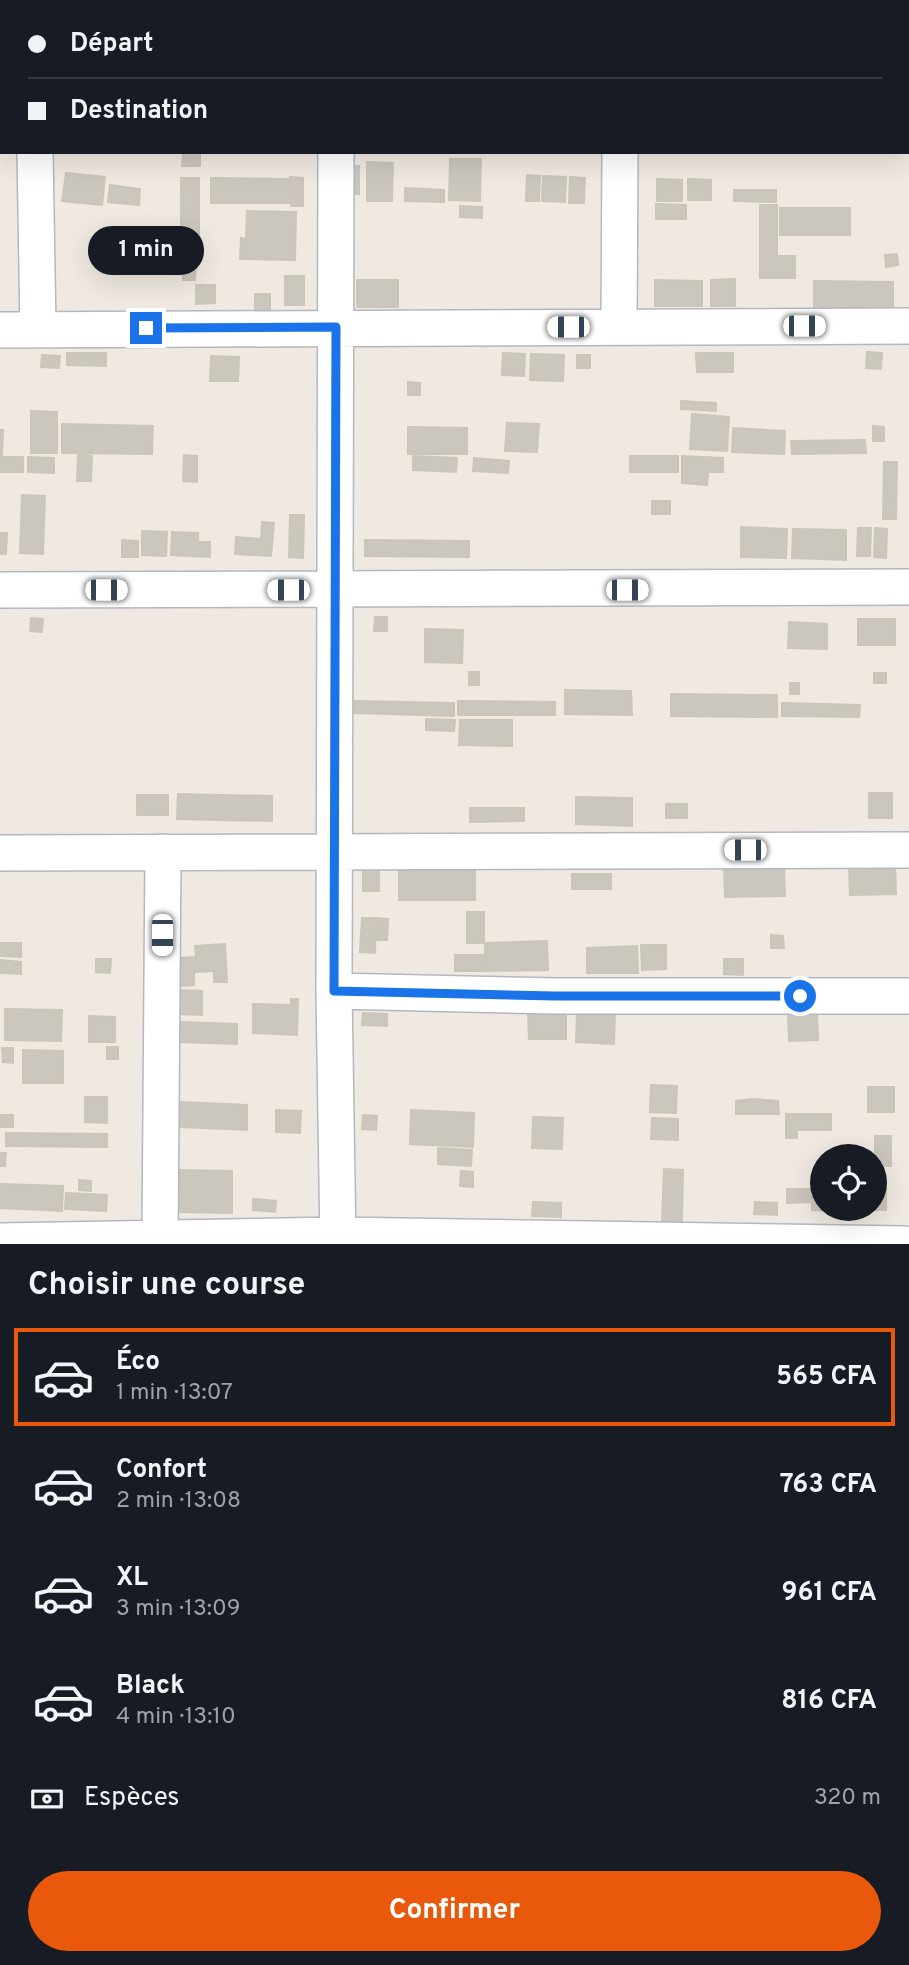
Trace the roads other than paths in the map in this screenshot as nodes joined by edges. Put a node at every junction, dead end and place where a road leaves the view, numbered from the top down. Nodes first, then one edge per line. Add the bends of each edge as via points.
1 (35, 154) edge
2 (336, 154) edge
3 (620, 154) edge
4 (619, 326) junction
5 (909, 326) edge
6 (336, 327) junction
7 (38, 329) junction
8 (0, 330) edge
9 (909, 587) edge
10 (0, 590) edge
11 (336, 590) junction
12 (909, 850) edge
13 (335, 851) junction
14 (163, 852) junction
15 (0, 853) edge
16 (334, 991) junction
17 (909, 996) edge
18 (160, 1238) junction
19 (338, 1239) edge
20 (0, 1241) edge
21 (904, 1244) edge

1 - 7 street
2 - 6 street
3 - 4 street
4 - 5 street
4 - 6 street
6 - 7 street
6 - 11 street
7 - 8 street
9 - 11 street
10 - 11 street
11 - 13 street
12 - 13 street
13 - 14 street
13 - 16 street
14 - 15 street
14 - 18 street
16 - 17 street
16 - 19 street
18 - 19 street
18 - 20 street
19 - 21 street

